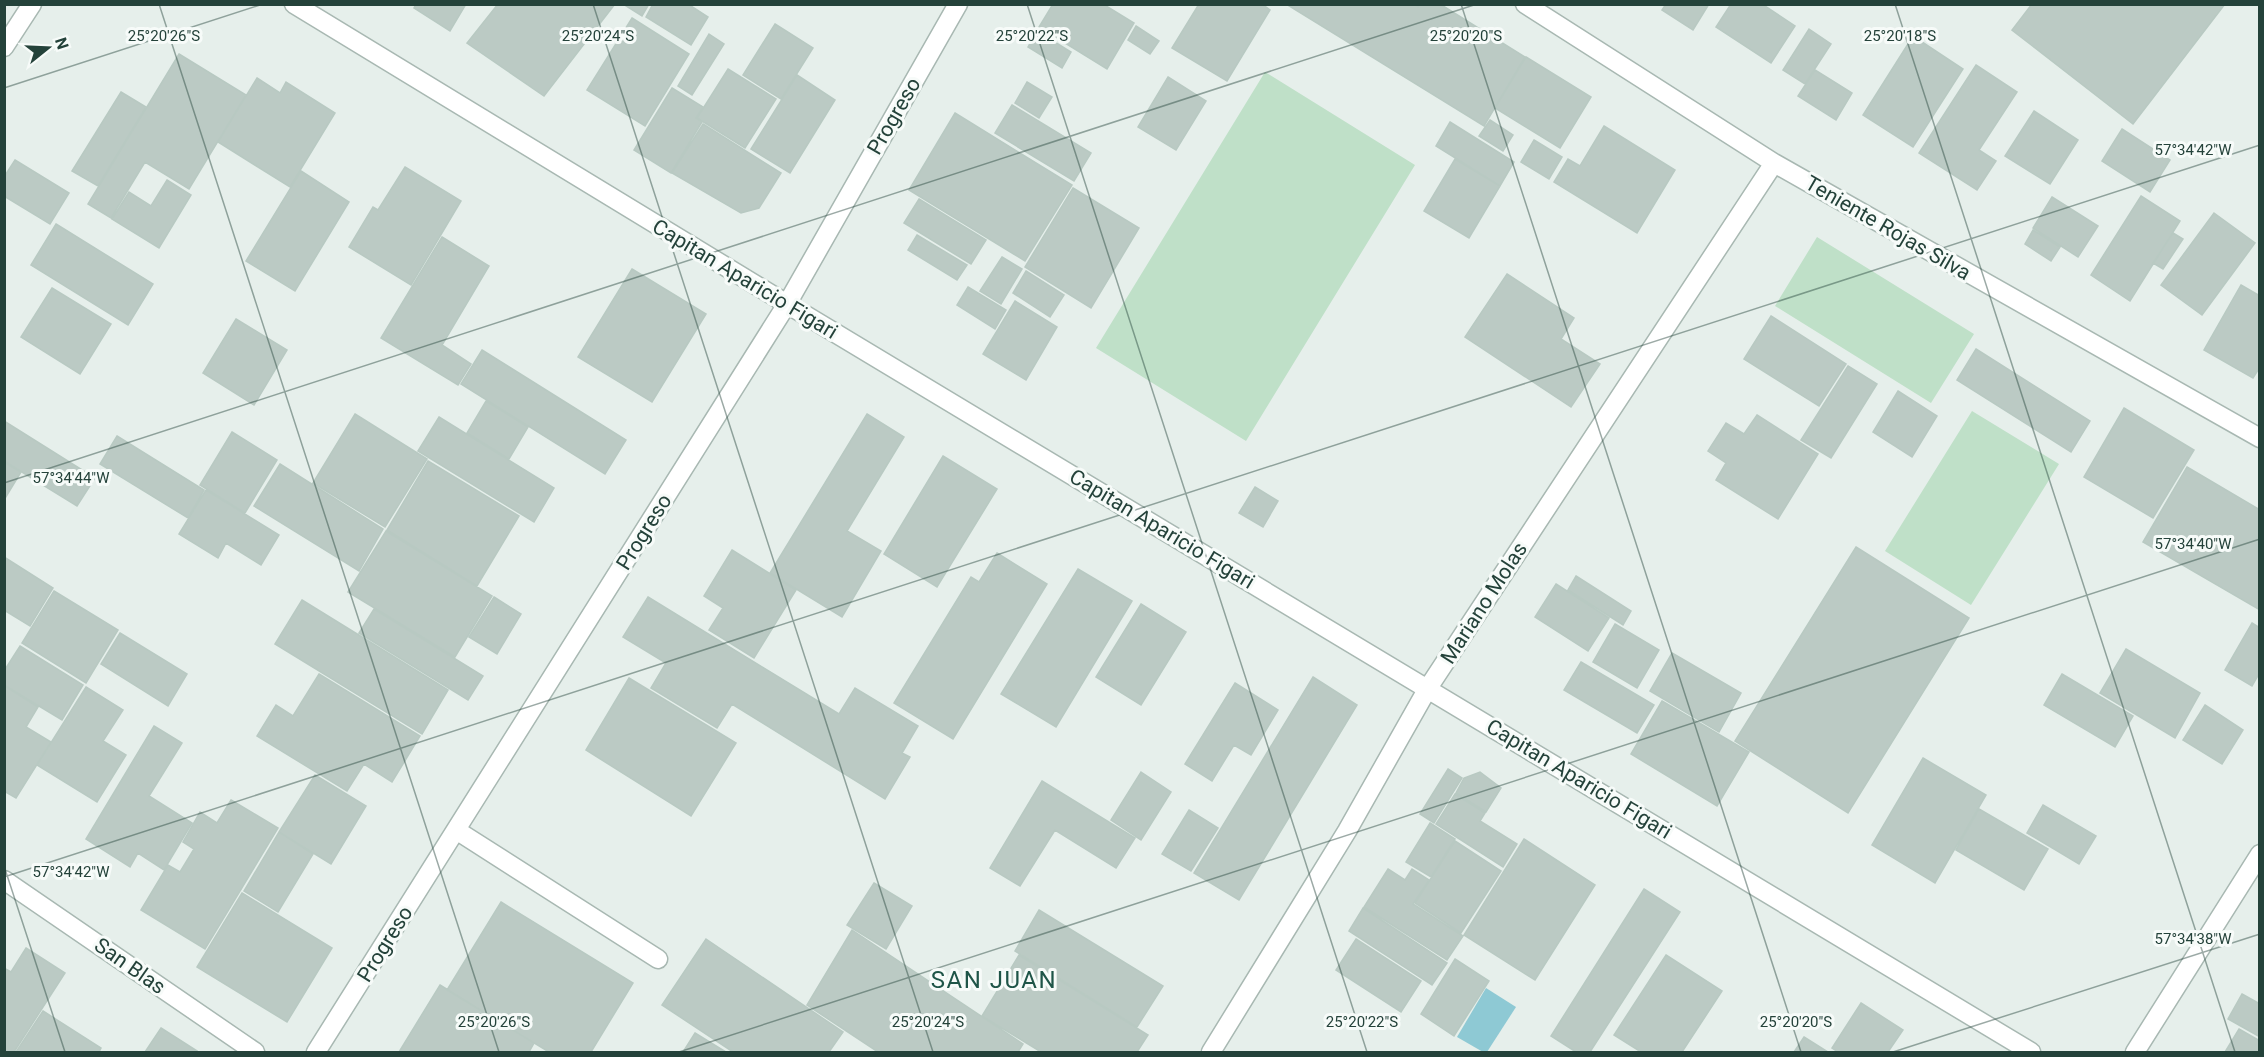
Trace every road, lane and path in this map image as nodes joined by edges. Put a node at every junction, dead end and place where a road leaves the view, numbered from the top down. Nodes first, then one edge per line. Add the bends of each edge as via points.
1 (32, 4) edge
2 (294, 4) edge
3 (958, 4) edge
4 (1525, 4) edge
5 (4, 47) edge
6 (1774, 163) junction
7 (787, 304) junction
8 (2259, 438) edge
9 (1428, 688) junction
10 (456, 830) junction
11 (2259, 854) edge
12 (4, 880) edge
13 (658, 959) dead end
14 (255, 1053) edge
15 (316, 1053) edge
16 (1210, 1053) edge
17 (2031, 1053) edge
18 (2135, 1053) edge

1 - 5 street
2 - 7 street, Capitan Aparicio Figari
3 - 7 street, Progreso
4 - 6 street, Teniente Rojas Silva
6 - 8 street, Teniente Rojas Silva
6 - 9 street, Mariano Molas
7 - 9 street, Capitan Aparicio Figari
7 - 10 street, Progreso
9 - 16 street, Mariano Molas via 1347,831
9 - 17 street, Capitan Aparicio Figari
10 - 13 street
10 - 15 street, Progreso
11 - 18 street
12 - 14 street, San Blas

